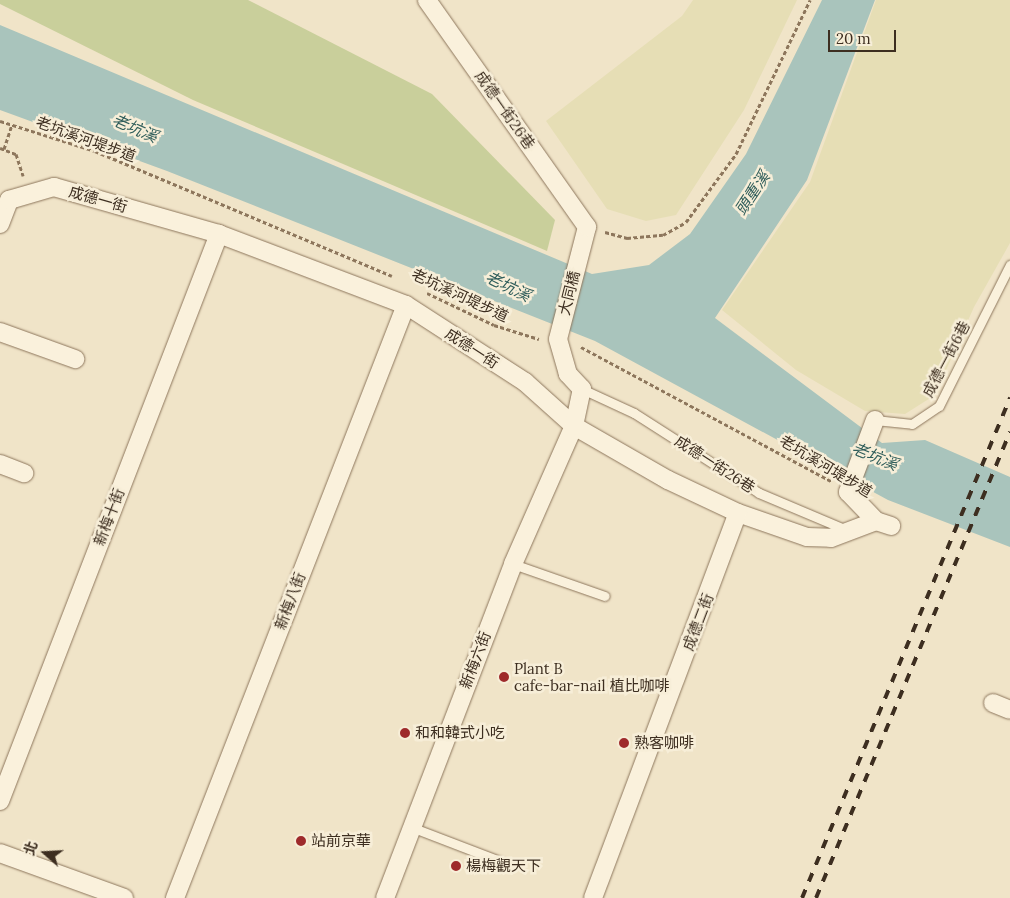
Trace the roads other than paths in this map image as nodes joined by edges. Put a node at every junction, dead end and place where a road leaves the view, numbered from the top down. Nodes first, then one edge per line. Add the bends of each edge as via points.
1 (427, 0) edge
2 (0, 224) edge
3 (219, 234) junction
4 (581, 248) joint
5 (1010, 265) edge
6 (406, 305) junction
7 (0, 332) edge
8 (558, 341) joint
9 (75, 359) dead end
10 (582, 388) junction
11 (875, 420) joint
12 (574, 426) junction
13 (0, 464) edge
14 (24, 473) dead end
15 (738, 513) junction
16 (852, 532) junction
17 (513, 564) junction
18 (605, 596) dead end
19 (993, 703) dead end
20 (1010, 710) edge
21 (0, 800) edge
22 (410, 826) junction
23 (0, 853) edge
24 (505, 863) dead end
25 (124, 898) edge
26 (175, 898) edge
27 (385, 898) edge
28 (594, 898) edge

1 - 4 street, 成德一街26巷 via 588,227
2 - 3 street, 成德一街 via 9,200 29,191 54,187
3 - 6 street, 成德一街
3 - 21 street, 新梅十街
4 - 8 street, 大同橋
5 - 11 lane, 成德一街6巷 via 939,406 912,424
6 - 12 street, 成德一街 via 525,382
6 - 26 street, 新梅八街
7 - 9 street
8 - 10 street, 成德一街26巷 via 568,374
10 - 12 street
10 - 16 lane, 成德一街26巷 via 634,413 759,492
11 - 16 street, 成德一街 via 849,489 884,523
12 - 15 street, 成德一街 via 668,480
12 - 17 street, 新梅六街
13 - 14 street
15 - 16 street, 成德一街 via 807,537 831,538
15 - 28 street, 成德二街
17 - 18 lane
17 - 22 street, 新梅六街
19 - 20 street
22 - 24 lane
22 - 27 street, 新梅六街
23 - 25 street

